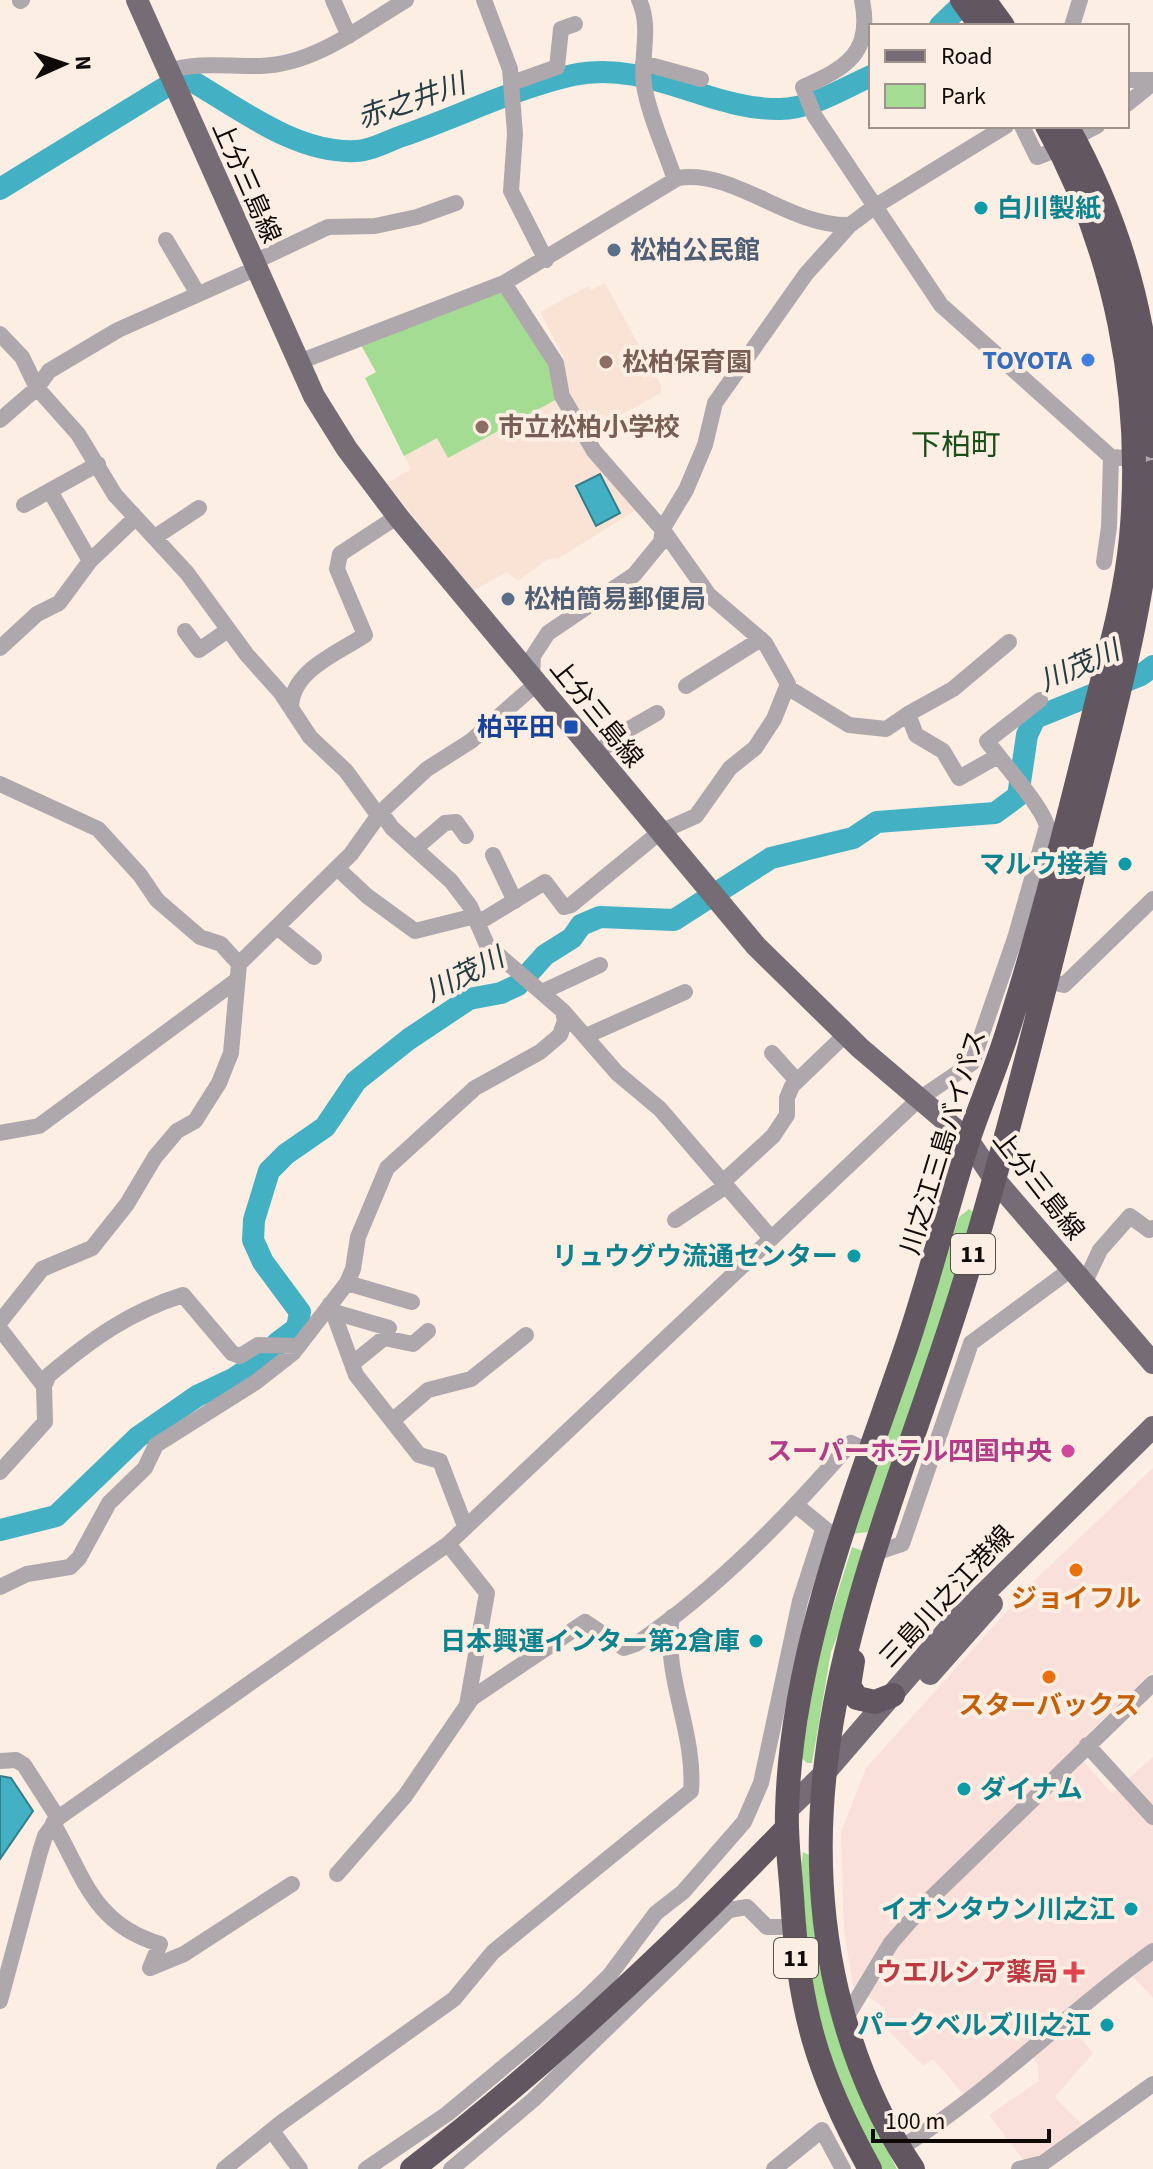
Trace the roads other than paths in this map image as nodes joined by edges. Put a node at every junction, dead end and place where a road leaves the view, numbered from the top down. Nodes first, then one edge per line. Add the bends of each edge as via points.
1 (137, 0) edge
2 (333, 0) edge
3 (406, 0) edge
4 (484, 0) edge
5 (639, 0) edge
6 (862, 0) edge
7 (1080, 0) edge
8 (977, 8) edge
9 (575, 24) dead end
10 (1000, 24) edge
11 (1073, 24) edge
12 (349, 36) junction
13 (643, 63) junction
14 (701, 79) dead end
15 (1129, 80) edge
16 (172, 81) junction
17 (1153, 81) edge
18 (512, 83) junction
19 (1129, 102) edge
20 (1003, 128) edge
21 (1023, 128) edge
22 (1092, 128) edge
23 (1067, 138) edge
24 (675, 180) junction
25 (456, 203) dead end
26 (874, 207) junction
27 (850, 225) junction
28 (174, 248) dead end
29 (546, 260) junction
30 (253, 266) junction
31 (504, 283) junction
32 (198, 294) junction
33 (1134, 294) edge
34 (0, 334) edge
35 (299, 362) junction
36 (37, 388) junction
37 (0, 420) edge
38 (1141, 459) edge
39 (98, 464) junction
40 (50, 491) junction
41 (24, 505) dead end
42 (199, 508) dead end
43 (133, 514) junction
44 (398, 516) junction
45 (663, 530) junction
46 (155, 537) junction
47 (90, 561) junction
48 (1104, 562) dead end
49 (228, 630) junction
50 (185, 631) dead end
51 (761, 639) junction
52 (1009, 642) dead end
53 (0, 648) edge
54 (534, 680) junction
55 (686, 686) dead end
56 (787, 687) junction
57 (1040, 700) dead end
58 (291, 707) junction
59 (1104, 710) junction
60 (657, 713) dead end
61 (908, 714) junction
62 (596, 755) junction
63 (998, 756) junction
64 (0, 784) edge
65 (379, 814) junction
66 (660, 832) junction
67 (1056, 832) junction
68 (466, 836) dead end
69 (417, 847) junction
70 (493, 855) dead end
71 (337, 868) junction
72 (1153, 899) edge
73 (515, 901) junction
74 (476, 920) junction
75 (277, 927) junction
76 (314, 957) dead end
77 (600, 965) dead end
78 (238, 972) junction
79 (1036, 978) junction
80 (531, 983) junction
81 (685, 992) dead end
82 (563, 1011) junction
83 (846, 1034) junction
84 (586, 1036) junction
85 (772, 1053) dead end
86 (797, 1081) junction
87 (919, 1099) junction
88 (0, 1133) edge
89 (968, 1140) junction
90 (995, 1180) junction
91 (725, 1183) junction
92 (675, 1220) dead end
93 (1153, 1228) edge
94 (771, 1238) junction
95 (1077, 1277) junction
96 (347, 1283) junction
97 (412, 1302) dead end
98 (332, 1308) junction
99 (0, 1322) edge
100 (389, 1328) dead end
101 (0, 1329) edge
102 (428, 1331) dead end
103 (526, 1335) dead end
104 (298, 1346) junction
105 (1153, 1363) edge
106 (352, 1364) junction
107 (44, 1386) junction
108 (392, 1421) junction
109 (1153, 1427) edge
110 (1153, 1447) edge
111 (870, 1452) junction
112 (0, 1472) edge
113 (797, 1506) junction
114 (465, 1526) junction
115 (832, 1534) junction
116 (448, 1544) junction
117 (875, 1553) junction
118 (0, 1587) edge
119 (672, 1617) junction
120 (1153, 1683) edge
121 (893, 1695) junction
122 (467, 1705) junction
123 (1087, 1745) junction
124 (0, 1761) edge
125 (822, 1785) junction
126 (1153, 1817) edge
127 (787, 1819) junction
128 (56, 1821) junction
129 (337, 1874) dead end
130 (292, 1884) dead end
131 (793, 1927) junction
132 (1153, 1951) edge
133 (0, 2001) edge
134 (844, 2021) junction
135 (1153, 2084) edge
136 (272, 2131) junction
137 (899, 2149) junction
138 (224, 2169) edge
139 (300, 2169) edge
140 (366, 2169) edge
141 (412, 2169) edge
142 (451, 2169) edge
143 (774, 2169) edge
144 (843, 2169) edge
145 (870, 2169) edge
146 (913, 2169) edge
147 (1019, 2169) edge

1 - 16 main road, 上分三島線
2 - 12 street
3 - 12 street
4 - 18 street via 503,41
5 - 13 street via 647,21
6 - 26 street via 865,37 857,50 840,71 803,87
7 - 11 street
8 - 10 highway
9 - 18 street via 561,29 557,67
12 - 16 street via 283,64 207,64
13 - 14 street
13 - 24 street via 644,84
15 - 17 street
16 - 30 main road, 上分三島線
17 - 19 street
18 - 29 street via 511,191
20 - 26 street
21 - 23 street via 1037,157
22 - 23 street
23 - 33 highway, 川之江三島バイパス / 11 via 1091,222
24 - 27 street via 705,177 792,214 833,226
24 - 29 street
25 - 30 street via 375,226 328,227
26 - 27 street
26 - 38 street via 941,305
27 - 45 street via 762,332 715,403 705,445
28 - 32 street
29 - 31 street
30 - 32 street
30 - 35 main road, 上分三島線
31 - 35 street
31 - 45 street via 556,363 562,396 583,435
32 - 36 street via 118,330 49,371
33 - 38 highway, 川之江三島バイパス / 11 via 1127,375
34 - 36 street via 22,357
35 - 44 main road, 上分三島線 via 329,422
36 - 37 street
36 - 39 street
38 - 48 street via 1109,527
38 - 59 highway, 川之江三島バイパス / 11 via 1116,666
39 - 40 street
39 - 43 street
40 - 41 street
40 - 47 street
42 - 46 street
43 - 46 street
43 - 47 street via 120,536
44 - 54 main road, 上分三島線
44 - 58 street via 340,554 337,569 365,635 304,675
45 - 51 street via 709,595
45 - 54 street via 661,542 634,575 548,633 533,656
46 - 49 street
47 - 53 street via 59,603 37,614
49 - 50 street via 199,650
49 - 58 street
51 - 55 street
51 - 56 street
52 - 61 street via 953,689
54 - 62 main road, 上分三島線
54 - 65 street via 471,741 427,769
56 - 61 street via 849,725 886,729
56 - 66 street via 755,748 730,768 696,816
57 - 63 street via 987,741
58 - 65 street via 310,737 346,771
59 - 67 highway, 川之江三島バイパス / 11
59 - 79 highway, 川之江三島バイパス / 11
60 - 62 street
61 - 63 street via 916,735 943,751 959,778
62 - 66 main road, 上分三島線
63 - 67 street
64 - 78 street via 98,829 157,900 200,937 221,944
65 - 69 street
65 - 71 street
66 - 73 street via 571,905 564,907 545,882
66 - 83 main road, 上分三島線 via 756,946
67 - 79 highway, 川之江三島バイパス / 11
67 - 87 street via 972,1063
68 - 69 street via 456,822 445,823
69 - 74 street via 451,881
70 - 73 street
71 - 74 street via 415,931
71 - 75 street
72 - 79 street via 1064,985
73 - 74 street
74 - 80 street via 487,945
75 - 76 street
75 - 78 street
77 - 80 street
78 - 88 street via 39,1126
78 - 99 street via 231,1053 195,1121 177,1131 155,1157 92,1248 42,1269
79 - 89 highway, 川之江三島バイパス / 11
79 - 90 highway, 川之江三島バイパス / 11
80 - 82 street
81 - 84 street
82 - 84 street
82 - 96 street via 560,1035 475,1088 387,1168 358,1237
83 - 86 street
83 - 87 main road, 上分三島線
84 - 91 street
85 - 86 street
86 - 91 street via 787,1098 787,1115 773,1136
87 - 89 main road, 上分三島線
87 - 94 street
89 - 90 main road, 上分三島線
89 - 111 highway, 川之江三島バイパス / 11 via 934,1266
90 - 95 main road, 上分三島線
90 - 117 highway, 川之江三島バイパス / 11
91 - 92 street
91 - 94 street
93 - 95 street via 1130,1216
94 - 114 street
95 - 105 main road, 上分三島線
95 - 117 street via 971,1343 902,1544
96 - 97 street
96 - 98 street
98 - 100 street
98 - 104 street
98 - 106 street
101 - 107 street
102 - 106 street via 413,1344 384,1338
103 - 108 street via 471,1379 428,1390
104 - 107 street via 258,1345 240,1356 232,1353 183,1295 122,1319 49,1375
104 - 118 street via 256,1382 156,1445 145,1468 109,1503 70,1567 27,1574
106 - 108 street
107 - 112 street via 45,1422
108 - 114 street via 419,1455 440,1461
109 - 121 main road, 三島川之江港線 via 963,1614
110 - 125 main road, 三島川之江港線 via 1015,1579
111 - 113 street via 851,1443
111 - 115 highway, 川之江三島バイパス / 11
113 - 115 street
113 - 119 street
114 - 116 street
115 - 127 highway, 川之江三島バイパス / 11 via 794,1733
115 - 140 street via 800,1601 761,1783 744,1822 683,1892 656,1913 609,1976 506,2070
116 - 122 street via 487,1593
116 - 128 street
117 - 121 highway via 849,1686 865,1702
117 - 125 highway, 川之江三島バイパス / 11 via 834,1695
119 - 122 street via 624,1648 585,1622
119 - 136 street via 668,1641 689,1743 691,1791 493,1952 454,1999
120 - 123 street
121 - 125 main road, 三島川之江港線
122 - 129 street via 405,1796
123 - 126 street
123 - 134 street via 926,1903 891,1943
124 - 128 street via 24,1765
125 - 127 main road, 三島川之江港線
125 - 134 highway, 川之江三島バイパス / 11 via 819,1838 825,1925
127 - 131 highway, 川之江三島バイパス / 11
127 - 141 highway via 570,2038
128 - 130 street via 77,1876 105,1912 126,1930 160,1944 150,1968 184,1954
128 - 133 street via 34,1871
131 - 142 street via 767,1927 747,1907 729,1910
131 - 145 highway, 川之江三島バイパス / 11 via 807,2023 829,2087
132 - 137 street via 957,2112
134 - 137 highway, 川之江三島バイパス / 11
135 - 147 street via 1043,2163
136 - 138 street
136 - 139 street
137 - 146 highway, 川之江三島バイパス / 11
143 - 144 street via 822,2130

